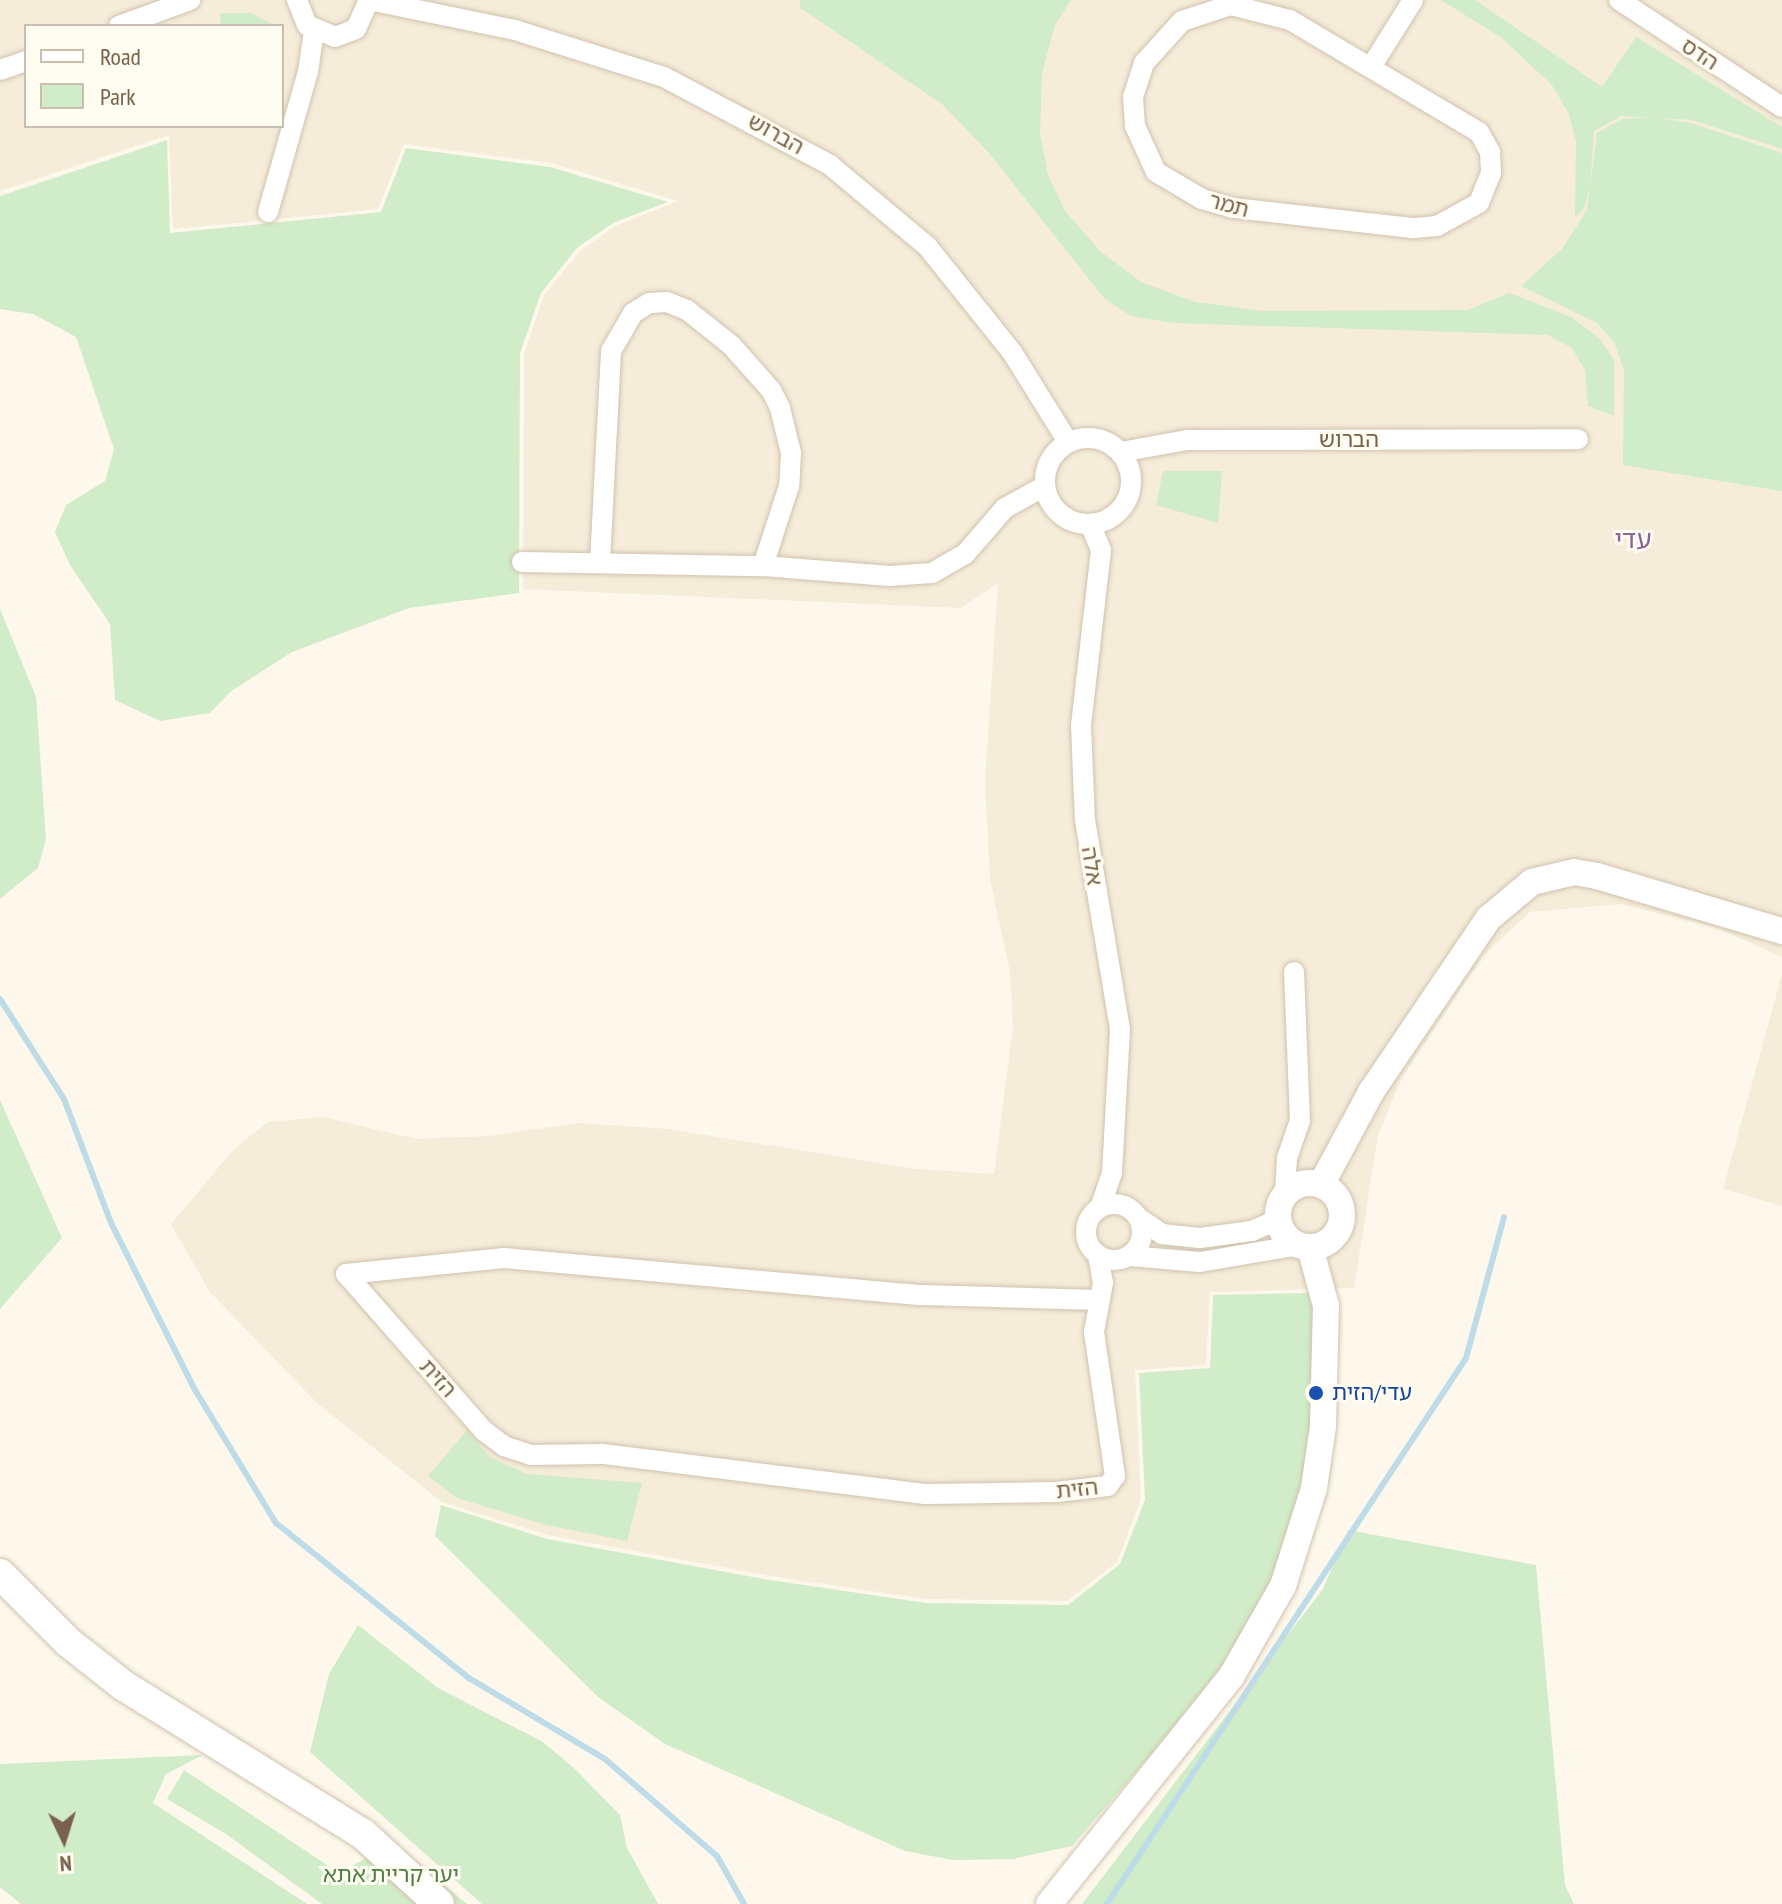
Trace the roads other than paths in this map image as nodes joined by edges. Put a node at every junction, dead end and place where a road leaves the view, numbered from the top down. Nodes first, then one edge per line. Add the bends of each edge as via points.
1 (190, 0) edge
2 (297, 0) edge
3 (369, 0) edge
4 (1413, 0) edge
5 (1619, 0) edge
6 (124, 24) edge
7 (314, 31) junction
8 (24, 62) edge
9 (1371, 67) junction
10 (0, 70) edge
11 (1782, 107) edge
12 (268, 212) dead end
13 (1578, 439) dead end
14 (1068, 442) junction
15 (1121, 452) junction
16 (1045, 486) junction
17 (1090, 524) junction
18 (522, 562) dead end
19 (600, 562) junction
20 (763, 566) junction
21 (1782, 931) edge
22 (1294, 972) dead end
23 (1321, 1185) junction
24 (1282, 1203) junction
25 (1100, 1207) junction
26 (1140, 1219) junction
27 (1305, 1246) junction
28 (1098, 1255) junction
29 (1129, 1256) junction
30 (1099, 1300) junction
31 (0, 1574) edge
32 (439, 1904) edge
33 (1049, 1904) edge

1 - 6 street
2 - 7 street via 301,17
3 - 7 street via 363,21 346,35
3 - 14 street, הברוש via 515,30 664,77 830,165 927,246 1012,352
4 - 9 street
5 - 11 street, הדס
7 - 12 street via 308,72
8 - 10 street
9 - 9 street, תמר via 1260,9 1231,5 1206,10 1182,21 1144,63 1133,97 1143,152 1156,172 1176,186 1233,208 1412,228 1460,217 1488,191 1490,152 1479,132
13 - 15 street, הברוש via 1187,440
14 - 15 street via 1097,438
14 - 16 street via 1051,457
15 - 17 street via 1132,480 1130,495 1105,521
16 - 17 street via 1061,515
16 - 20 street via 1005,508 966,553 932,573 890,576
17 - 25 street, אלה via 1101,550 1085,664 1082,768 1091,868 1120,1030 1112,1173
18 - 19 street
19 - 20 street
19 - 20 street via 611,351 633,313 649,303 667,302 687,310 731,345 780,408 791,453 789,486
21 - 23 street via 1597,876 1574,872 1532,882 1489,918 1371,1092
22 - 24 street via 1300,1121 1287,1158
23 - 24 street via 1301,1184
23 - 27 street via 1337,1196 1342,1215 1336,1234
24 - 26 street via 1272,1222 1252,1231 1200,1238 1162,1234
24 - 27 street via 1283,1231
25 - 26 street via 1118,1203
25 - 28 street via 1085,1230
26 - 29 street via 1142,1236
27 - 29 street via 1211,1261
27 - 33 street via 1326,1306 1323,1426 1314,1488 1283,1586 1231,1677
28 - 29 street via 1113,1260
28 - 30 street, הזית via 1103,1283
30 - 30 street, הזית via 1094,1332 1117,1458 1108,1486 925,1494 602,1454 531,1455 504,1446 484,1431 346,1274 504,1258 921,1295
31 - 32 main road via 68,1642 124,1686 363,1834

